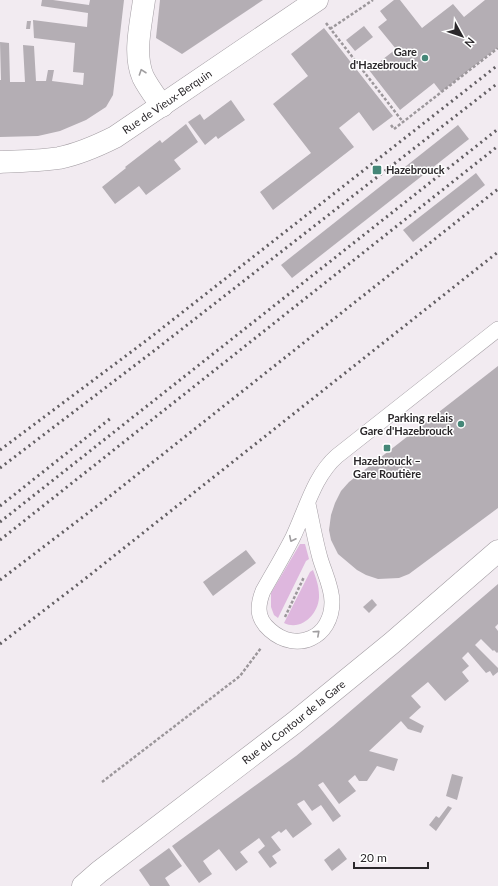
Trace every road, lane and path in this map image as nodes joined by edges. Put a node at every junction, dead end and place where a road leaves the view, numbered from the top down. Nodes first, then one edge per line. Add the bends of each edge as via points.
1 (144, 0) edge
2 (373, 0) edge
3 (314, 2) edge
4 (330, 29) junction
5 (498, 48) edge
6 (162, 106) junction
7 (404, 122) junction
8 (391, 125) dead end
9 (0, 162) edge
10 (498, 329) edge
11 (308, 504) junction
12 (498, 551) edge
13 (320, 559) junction
14 (273, 633) junction
15 (102, 782) dead end
16 (83, 886) edge

6 -> 1 street via 147,84 140,66 138,54
2 - 4 path
3 - 4 path
3 - 6 street, Rue de Vieux-Berquin
4 - 7 path
5 - 7 path
6 - 9 street, Rue de Vieux-Berquin via 115,137 87,150 61,158
7 - 8 path via 394,129
10 - 11 lane via 331,462 321,474
11 - 13 lane
11 -> 14 lane via 287,549 262,591 259,609 266,627
12 - 16 street, Rue du Contour de la Gare via 317,705
13 - 14 path via 309,567 284,619
14 -> 13 lane via 281,639 298,642 306,641 322,630 331,612 332,603 330,588
14 - 15 path via 240,676

